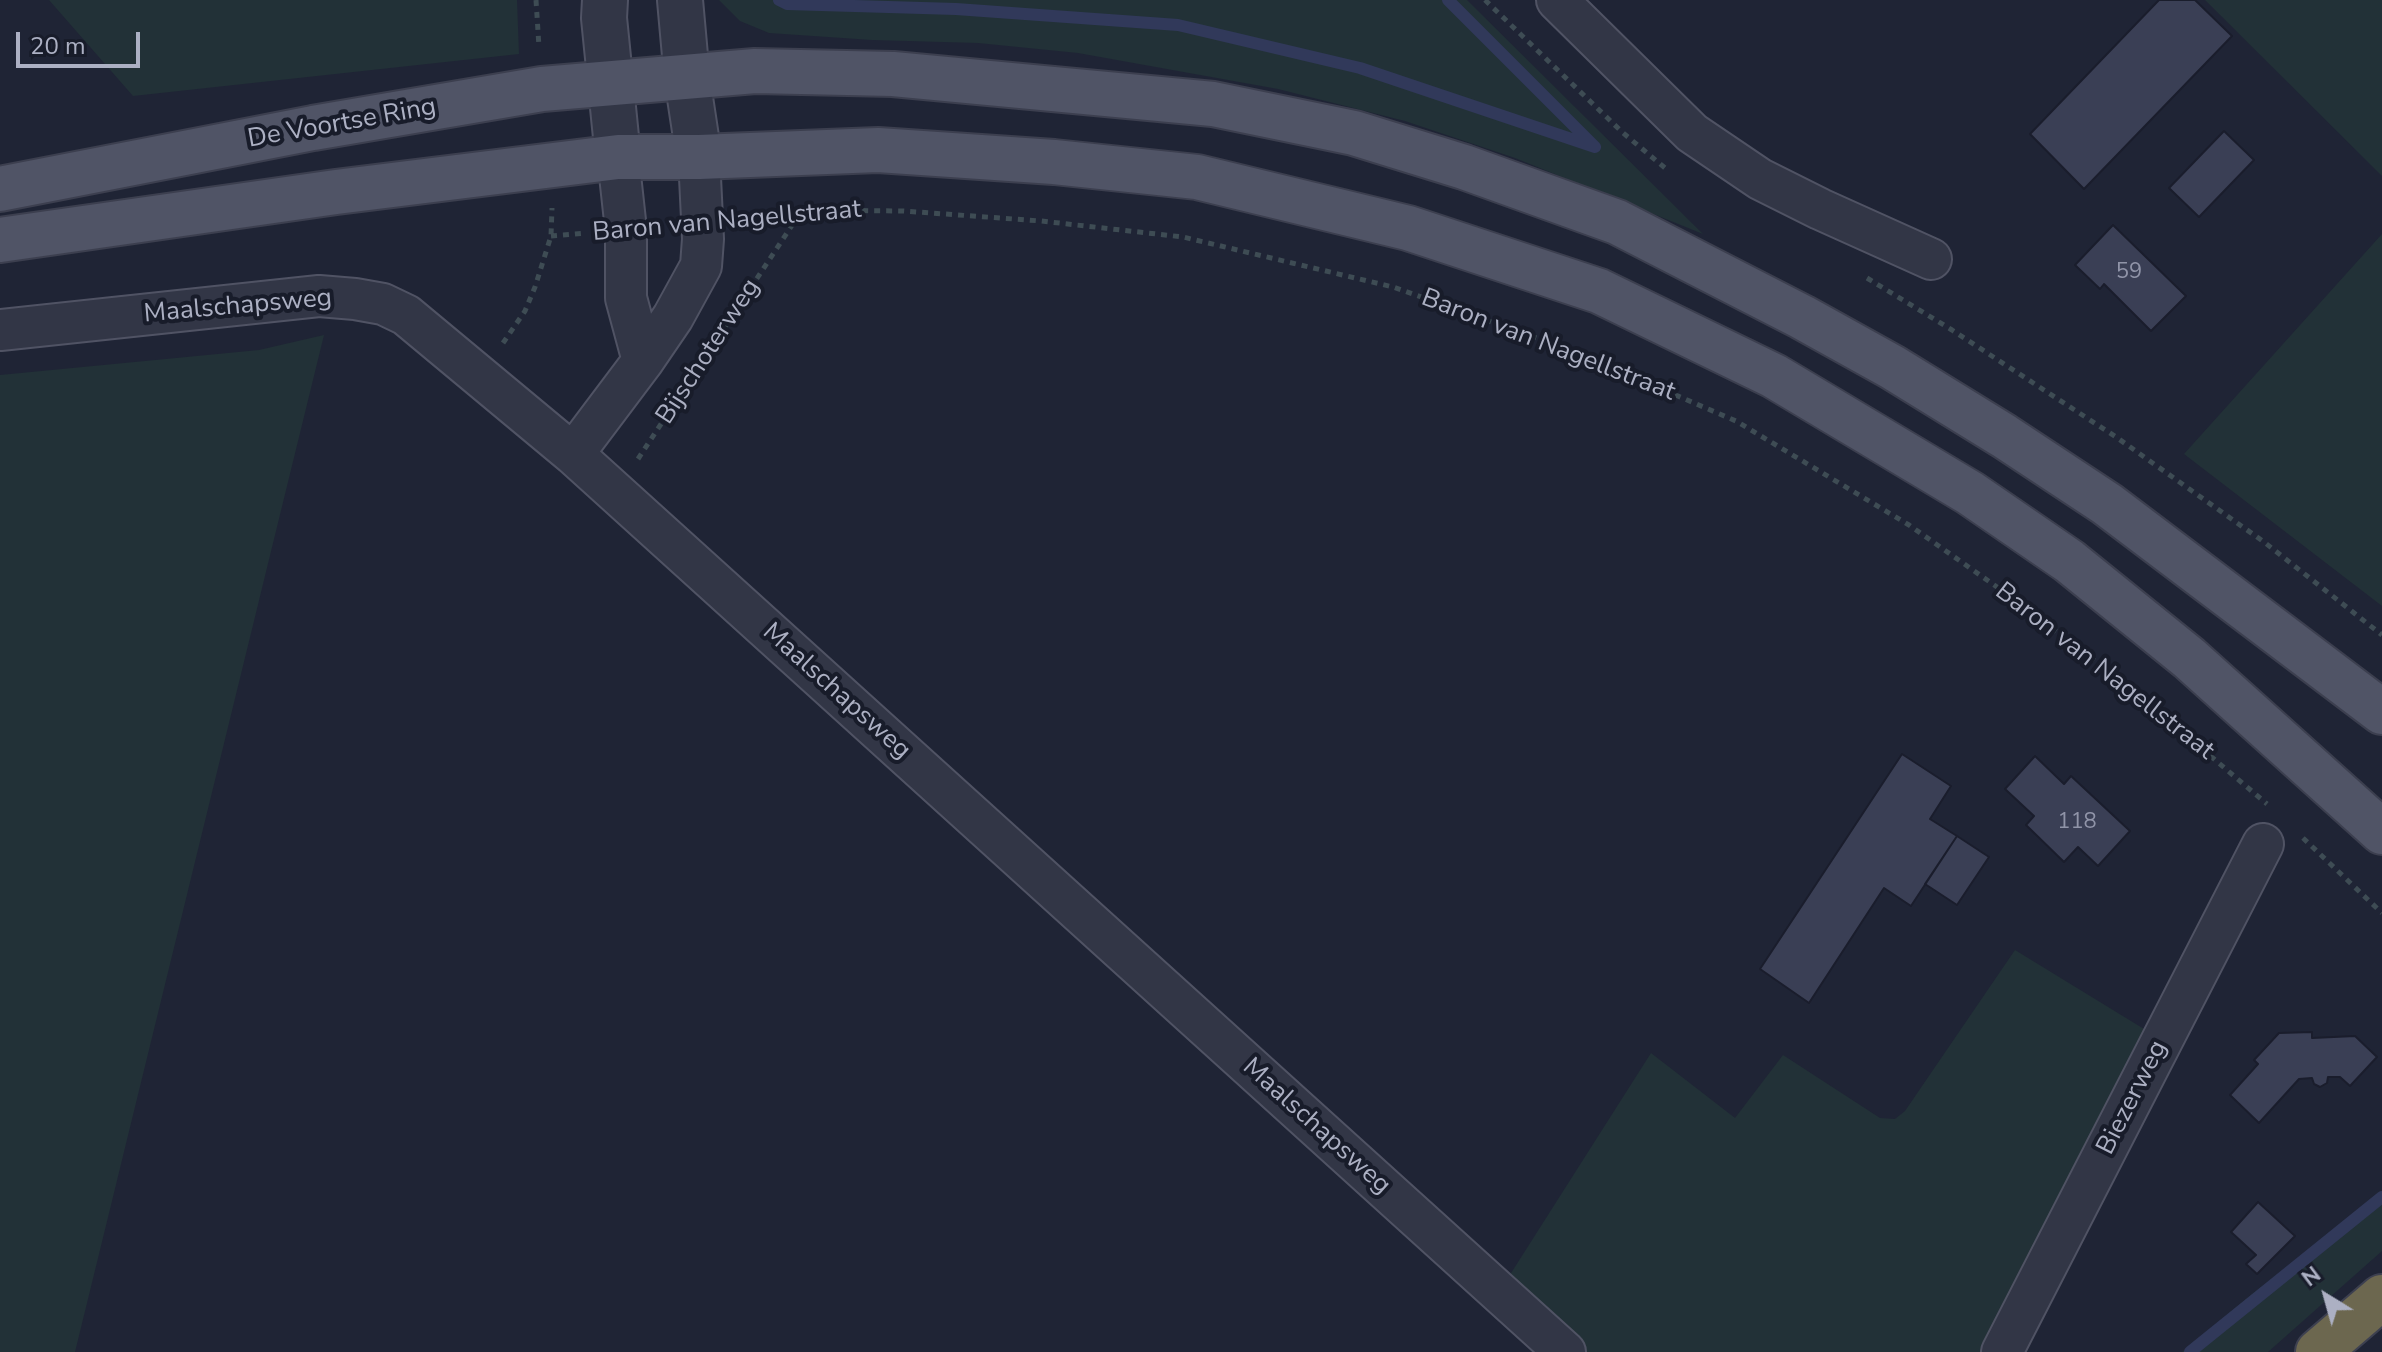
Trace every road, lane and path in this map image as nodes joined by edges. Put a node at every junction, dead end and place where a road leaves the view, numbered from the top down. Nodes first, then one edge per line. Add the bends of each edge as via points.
1 (605, 0) edge
2 (680, 0) edge
3 (1485, 0) edge
4 (1557, 0) edge
5 (687, 78) junction
6 (610, 83) junction
7 (618, 157) junction
8 (699, 157) junction
9 (1669, 170) dead end
10 (0, 189) edge
11 (802, 210) junction
12 (702, 226) junction
13 (626, 230) junction
14 (0, 240) edge
15 (1931, 259) dead end
16 (1860, 274) dead end
17 (0, 330) edge
18 (643, 361) junction
19 (481, 376) junction
20 (573, 454) junction
21 (616, 493) junction
22 (2382, 635) edge
23 (2382, 712) edge
24 (2278, 828) junction
25 (2382, 832) edge
26 (2382, 913) edge
27 (2382, 1297) edge
28 (1565, 1352) edge
29 (2002, 1352) edge
30 (2318, 1352) edge

1 - 6 street
2 - 5 street
3 - 9 path
4 - 15 street via 1692,133 1760,179
5 - 6 main road, De Voortse Ring
5 - 8 street
5 - 23 main road via 755,71 893,74 1213,104 1354,133 1617,222 1827,331 2004,436 2107,504
6 - 7 street
6 - 10 main road, De Voortse Ring via 542,89 313,128
7 - 8 main road
7 - 13 street, Bijschoterweg
7 - 14 main road
8 - 12 street, Bijschoterweg
8 - 25 main road via 878,150 1197,177 1408,228 1599,291 1774,376 1970,493 2069,561 2189,658
11 - 12 path, Baron van Nagellstraat
11 - 21 path, Bijschoterweg
11 - 24 path, Baron van Nagellstraat via 919,212 1183,237 1393,287 1573,351 1736,421 1909,525 2128,686
12 - 18 street, Bijschoterweg via 701,266
13 - 18 street, Bijschoterweg via 626,298
13 - 19 path, Baron van Nagellstraat via 551,236 525,311
16 - 22 path via 2116,437 2264,542
17 - 19 street, Maalschapsweg via 319,296 355,299 406,315
18 - 20 street, Bijschoterweg
19 - 20 street, Maalschapsweg
20 - 21 street, Maalschapsweg
21 - 28 street, Maalschapsweg
24 - 26 path, Baron van Nagellstraat
24 - 29 street, Biezerweg
27 - 30 highway

